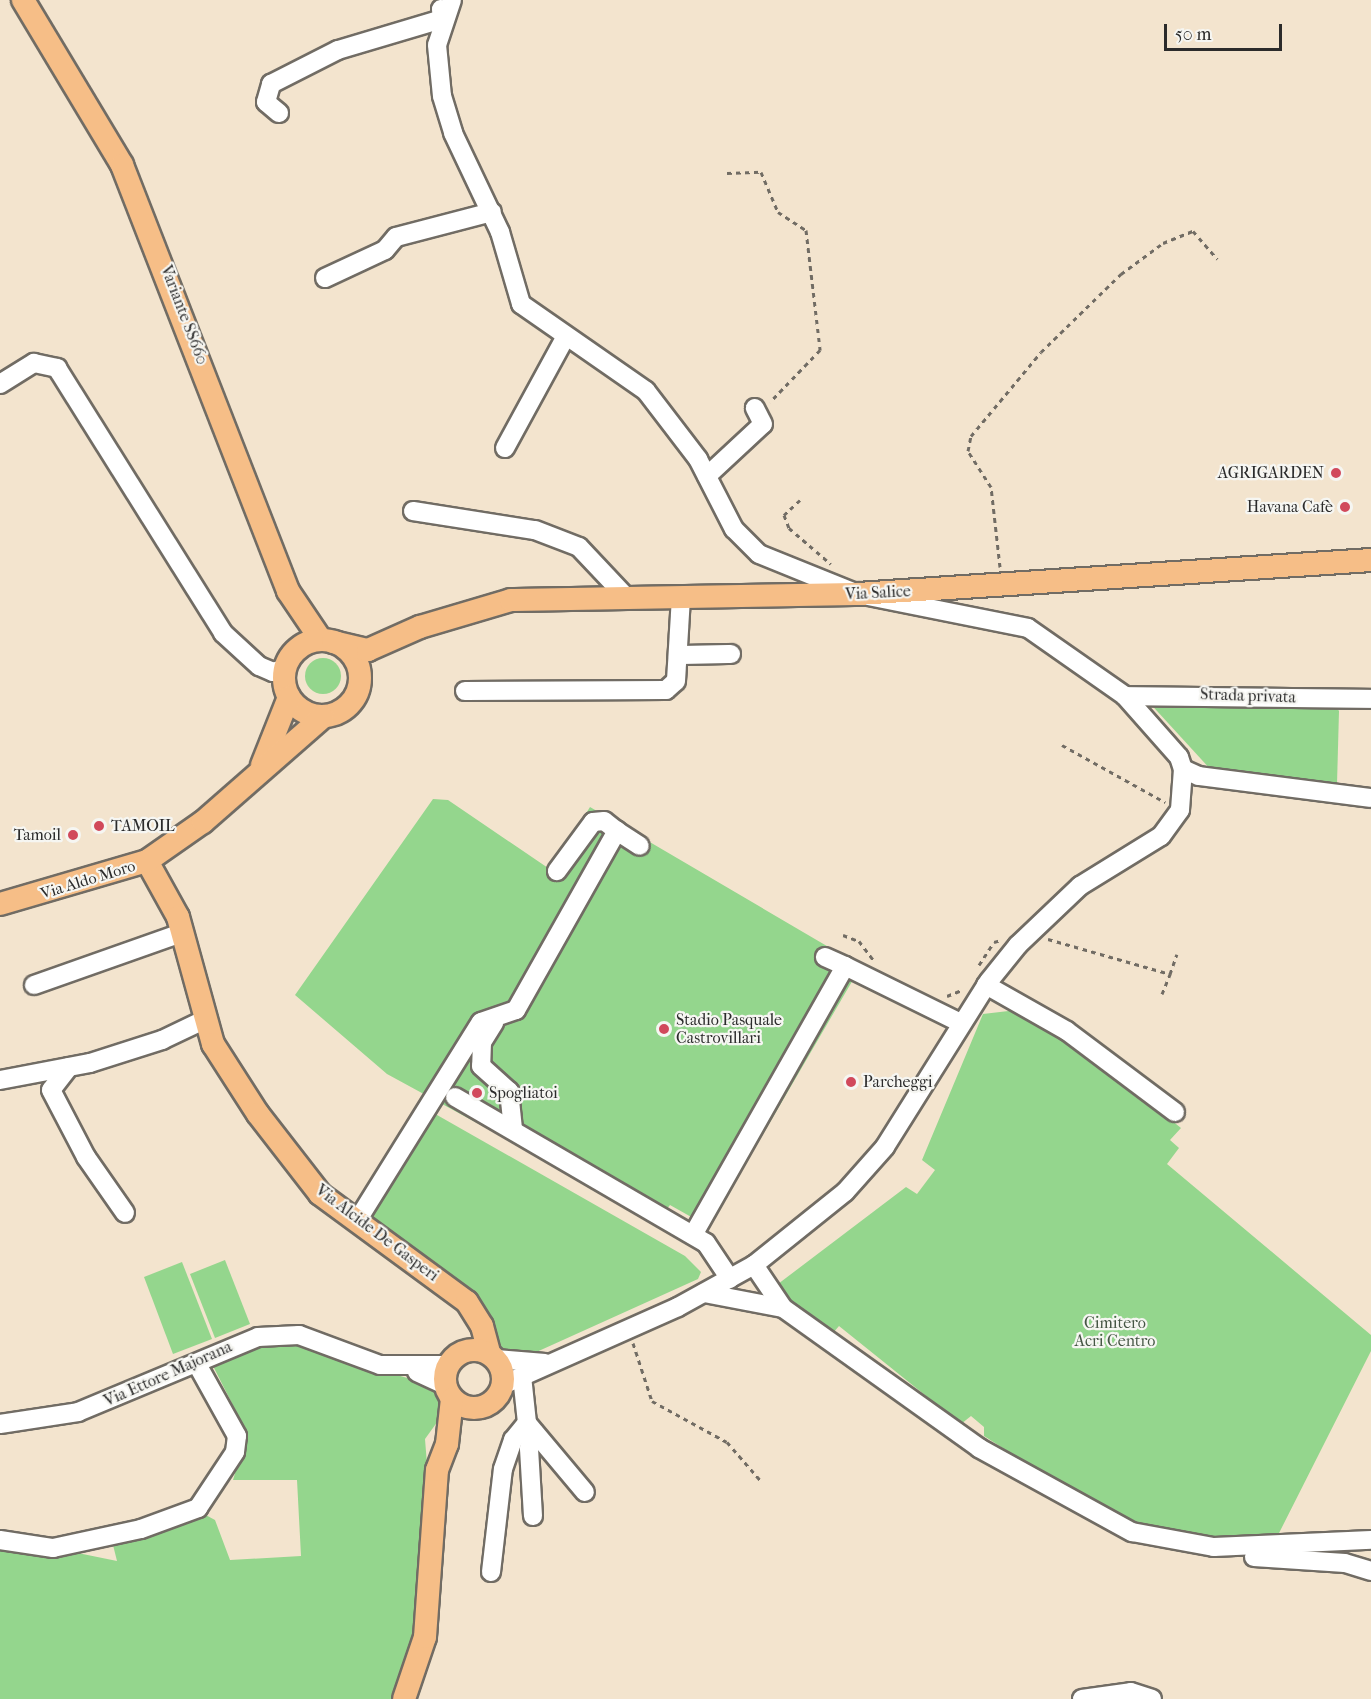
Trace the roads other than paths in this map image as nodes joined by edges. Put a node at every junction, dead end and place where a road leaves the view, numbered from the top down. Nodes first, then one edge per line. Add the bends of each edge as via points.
1 (23, 0) edge
2 (441, 0) edge
3 (452, 0) edge
4 (442, 19) junction
5 (279, 113) dead end
6 (492, 212) junction
7 (325, 278) dead end
8 (565, 338) junction
9 (0, 384) edge
10 (757, 411) road end
11 (505, 447) dead end
12 (707, 476) junction
13 (413, 511) dead end
14 (1371, 560) edge
15 (288, 591) junction
16 (858, 594) junction
17 (681, 598) junction
18 (628, 599) junction
19 (327, 641) junction
20 (392, 642) junction
21 (731, 654) dead end
22 (679, 655) junction
23 (288, 663) junction
24 (361, 675) junction
25 (465, 690) dead end
26 (289, 696) junction
27 (1125, 696) junction
28 (1371, 699) edge
29 (323, 717) junction
30 (1183, 770) junction
31 (256, 777) junction
32 (1371, 798) edge
33 (617, 831) junction
34 (640, 846) dead end
35 (147, 861) junction
36 (557, 871) dead end
37 (0, 904) edge
38 (182, 933) junction
39 (825, 957) dead end
40 (845, 966) junction
41 (977, 980) junction
42 (34, 985) dead end
43 (499, 1015) junction
44 (206, 1018) junction
45 (961, 1023) junction
46 (69, 1067) junction
47 (0, 1080) edge
48 (455, 1096) dead end
49 (1175, 1112) dead end
50 (513, 1128) junction
51 (125, 1213) dead end
52 (357, 1221) junction
53 (693, 1235) junction
54 (754, 1265) junction
55 (730, 1279) junction
56 (704, 1293) junction
57 (783, 1308) junction
58 (485, 1354) junction
59 (550, 1363) junction
60 (197, 1364) junction
61 (513, 1381) junction
62 (449, 1383) junction
63 (483, 1407) junction
64 (0, 1424) edge
65 (531, 1428) junction
66 (447, 1444) junction
67 (585, 1492) dead end
68 (533, 1516) dead end
69 (0, 1540) edge
70 (1371, 1540) edge
71 (1215, 1547) junction
72 (1371, 1571) edge
73 (491, 1572) dead end
74 (404, 1699) edge
75 (1082, 1699) edge
76 (1152, 1699) edge

1 - 15 main road, Variante SS660 via 122,165
2 - 4 street
3 - 4 street
4 - 5 street via 338,50 271,84 266,102
4 - 6 street via 437,45 442,96 453,133
6 - 7 street via 396,237 385,250
6 - 8 street via 521,304
8 - 11 street
8 - 12 street via 646,391
9 - 23 street via 34,363 57,368 223,633 259,666 273,672
10 - 12 street via 764,424
12 - 16 street via 734,529 759,554
13 - 18 street via 536,530 579,547
14 - 16 main road, Via Salice
15 - 19 main road, Variante SS660
15 - 23 main road
16 - 17 main road, Via Salice
16 - 27 street via 1028,628
17 - 18 main road, Via Salice
17 - 22 street
18 - 20 main road, Via Salice via 511,600 420,627
19 - 20 main road via 368,650
19 - 23 main road
19 - 24 main road via 352,654
20 - 24 main road
21 - 22 street
22 - 25 street via 676,681 666,690
23 - 26 main road
24 - 29 main road via 351,704
26 - 29 main road via 303,712
26 - 31 main road
27 - 28 street, Strada privata
27 - 30 street via 1179,757
29 - 31 main road, Via Aldo Moro
30 - 32 street via 1199,776
30 - 41 street via 1180,810 1161,836 1080,886
31 - 35 main road, Via Aldo Moro
33 - 34 street
33 - 36 street via 604,821 593,822
33 - 43 street via 516,1010
35 - 37 main road, Via Aldo Moro
35 - 38 main road, Via Alcide De Gasperi
38 - 42 street
38 - 44 main road, Via Alcide De Gasperi
39 - 40 street
40 - 45 street
40 - 53 street
41 - 45 street
41 - 49 street via 1067,1031
43 - 50 street via 483,1042 481,1066 509,1090
43 - 52 street via 481,1022
44 - 46 street via 162,1040
44 - 52 main road, Via Alcide De Gasperi via 213,1044 258,1114 320,1194
45 - 54 street via 885,1147 845,1192
46 - 47 street
46 - 51 street via 51,1090 86,1157
48 - 50 street
50 - 53 street
52 - 58 main road, Via Alcide De Gasperi via 466,1302
53 - 55 street via 706,1243
54 - 55 street
54 - 57 street
55 - 56 street
56 - 57 street
56 - 59 street
57 - 71 street via 979,1449 1089,1513 1132,1532
58 - 59 street
58 - 61 main road, Via Alcide De Gasperi
58 - 62 main road
59 - 61 street
60 - 62 street, Via Ettore Majorana via 216,1350 258,1337 299,1335 380,1365 404,1368
60 - 64 street, Via Ettore Majorana via 78,1412
60 - 69 street via 237,1436 235,1452 198,1508 141,1529 53,1548
61 - 63 main road
61 - 65 street
62 - 63 main road via 466,1408
62 - 66 main road
63 - 66 main road
65 - 67 street
65 - 68 street
65 - 73 street via 513,1440 504,1469
66 - 74 main road via 437,1470 425,1637
70 - 71 street
71 - 72 street via 1250,1557 1345,1563
75 - 76 street via 1131,1692

